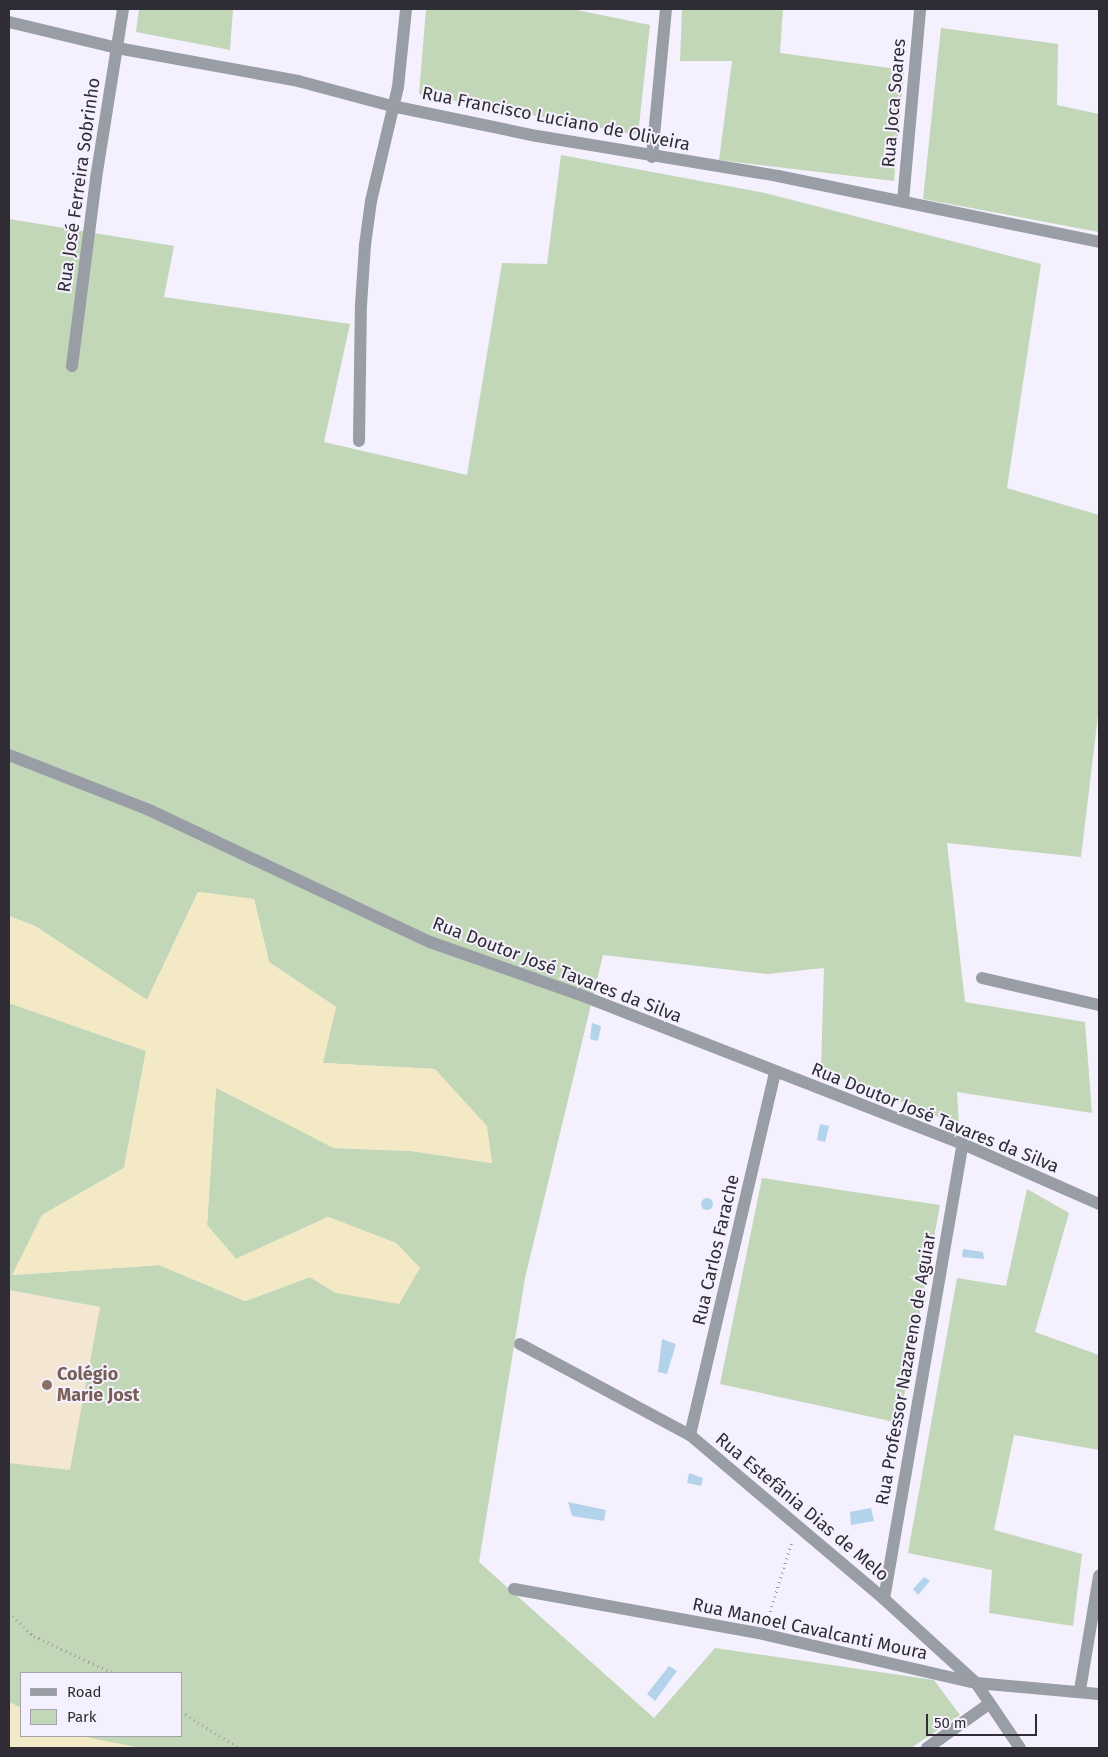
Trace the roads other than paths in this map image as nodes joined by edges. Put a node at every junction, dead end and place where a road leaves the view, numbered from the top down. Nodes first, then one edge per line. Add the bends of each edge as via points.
1 (123, 9) edge
2 (406, 9) edge
3 (666, 9) edge
4 (920, 9) edge
5 (9, 22) edge
6 (117, 48) junction
7 (392, 106) junction
8 (652, 157) junction
9 (903, 201) junction
10 (1099, 242) edge
11 (72, 366) dead end
12 (359, 441) dead end
13 (9, 755) edge
14 (982, 978) dead end
15 (1099, 1005) edge
16 (775, 1073) junction
17 (962, 1144) junction
18 (1099, 1204) edge
19 (520, 1344) dead end
20 (690, 1435) junction
21 (1099, 1576) edge
22 (514, 1589) dead end
23 (884, 1599) junction
24 (976, 1683) junction
25 (1080, 1690) junction
26 (1099, 1694) edge
27 (990, 1703) junction
28 (927, 1748) edge
29 (1020, 1748) edge

1 - 6 street, Rua José Ferreira Sobrinho
2 - 7 street via 398,87
3 - 8 street
4 - 9 street, Rua Joca Soares
5 - 6 street, Rua Francisco Luciano de Oliveira
6 - 7 street, Rua Francisco Luciano de Oliveira via 298,81
6 - 11 street, Rua José Ferreira Sobrinho
7 - 8 street, Rua Francisco Luciano de Oliveira
7 - 12 street via 371,201 365,245 360,306
8 - 9 street, Rua Francisco Luciano de Oliveira via 778,176
9 - 10 street, Rua Francisco Luciano de Oliveira
13 - 16 street, Rua Doutor José Tavares da Silva via 147,809 430,942 578,994
14 - 15 street
16 - 17 street, Rua Doutor José Tavares da Silva
16 - 20 street, Rua Carlos Farache
17 - 18 street, Rua Doutor José Tavares da Silva
17 - 23 street, Rua Professor Nazareno de Aguiar
19 - 20 street, Rua Estefânia Dias de Melo
20 - 23 street, Rua Estefânia Dias de Melo
21 - 25 street
22 - 24 street, Rua Manoel Cavalcanti Moura via 763,1634
23 - 24 street, Rua Estefânia Dias de Melo
24 - 25 street, Rua Manoel Cavalcanti Moura
24 - 27 street, Rua Estefânia Dias de Melo
25 - 26 street, Rua Manoel Cavalcanti Moura
27 - 28 street
27 - 29 street, Rua Estefânia Dias de Melo

